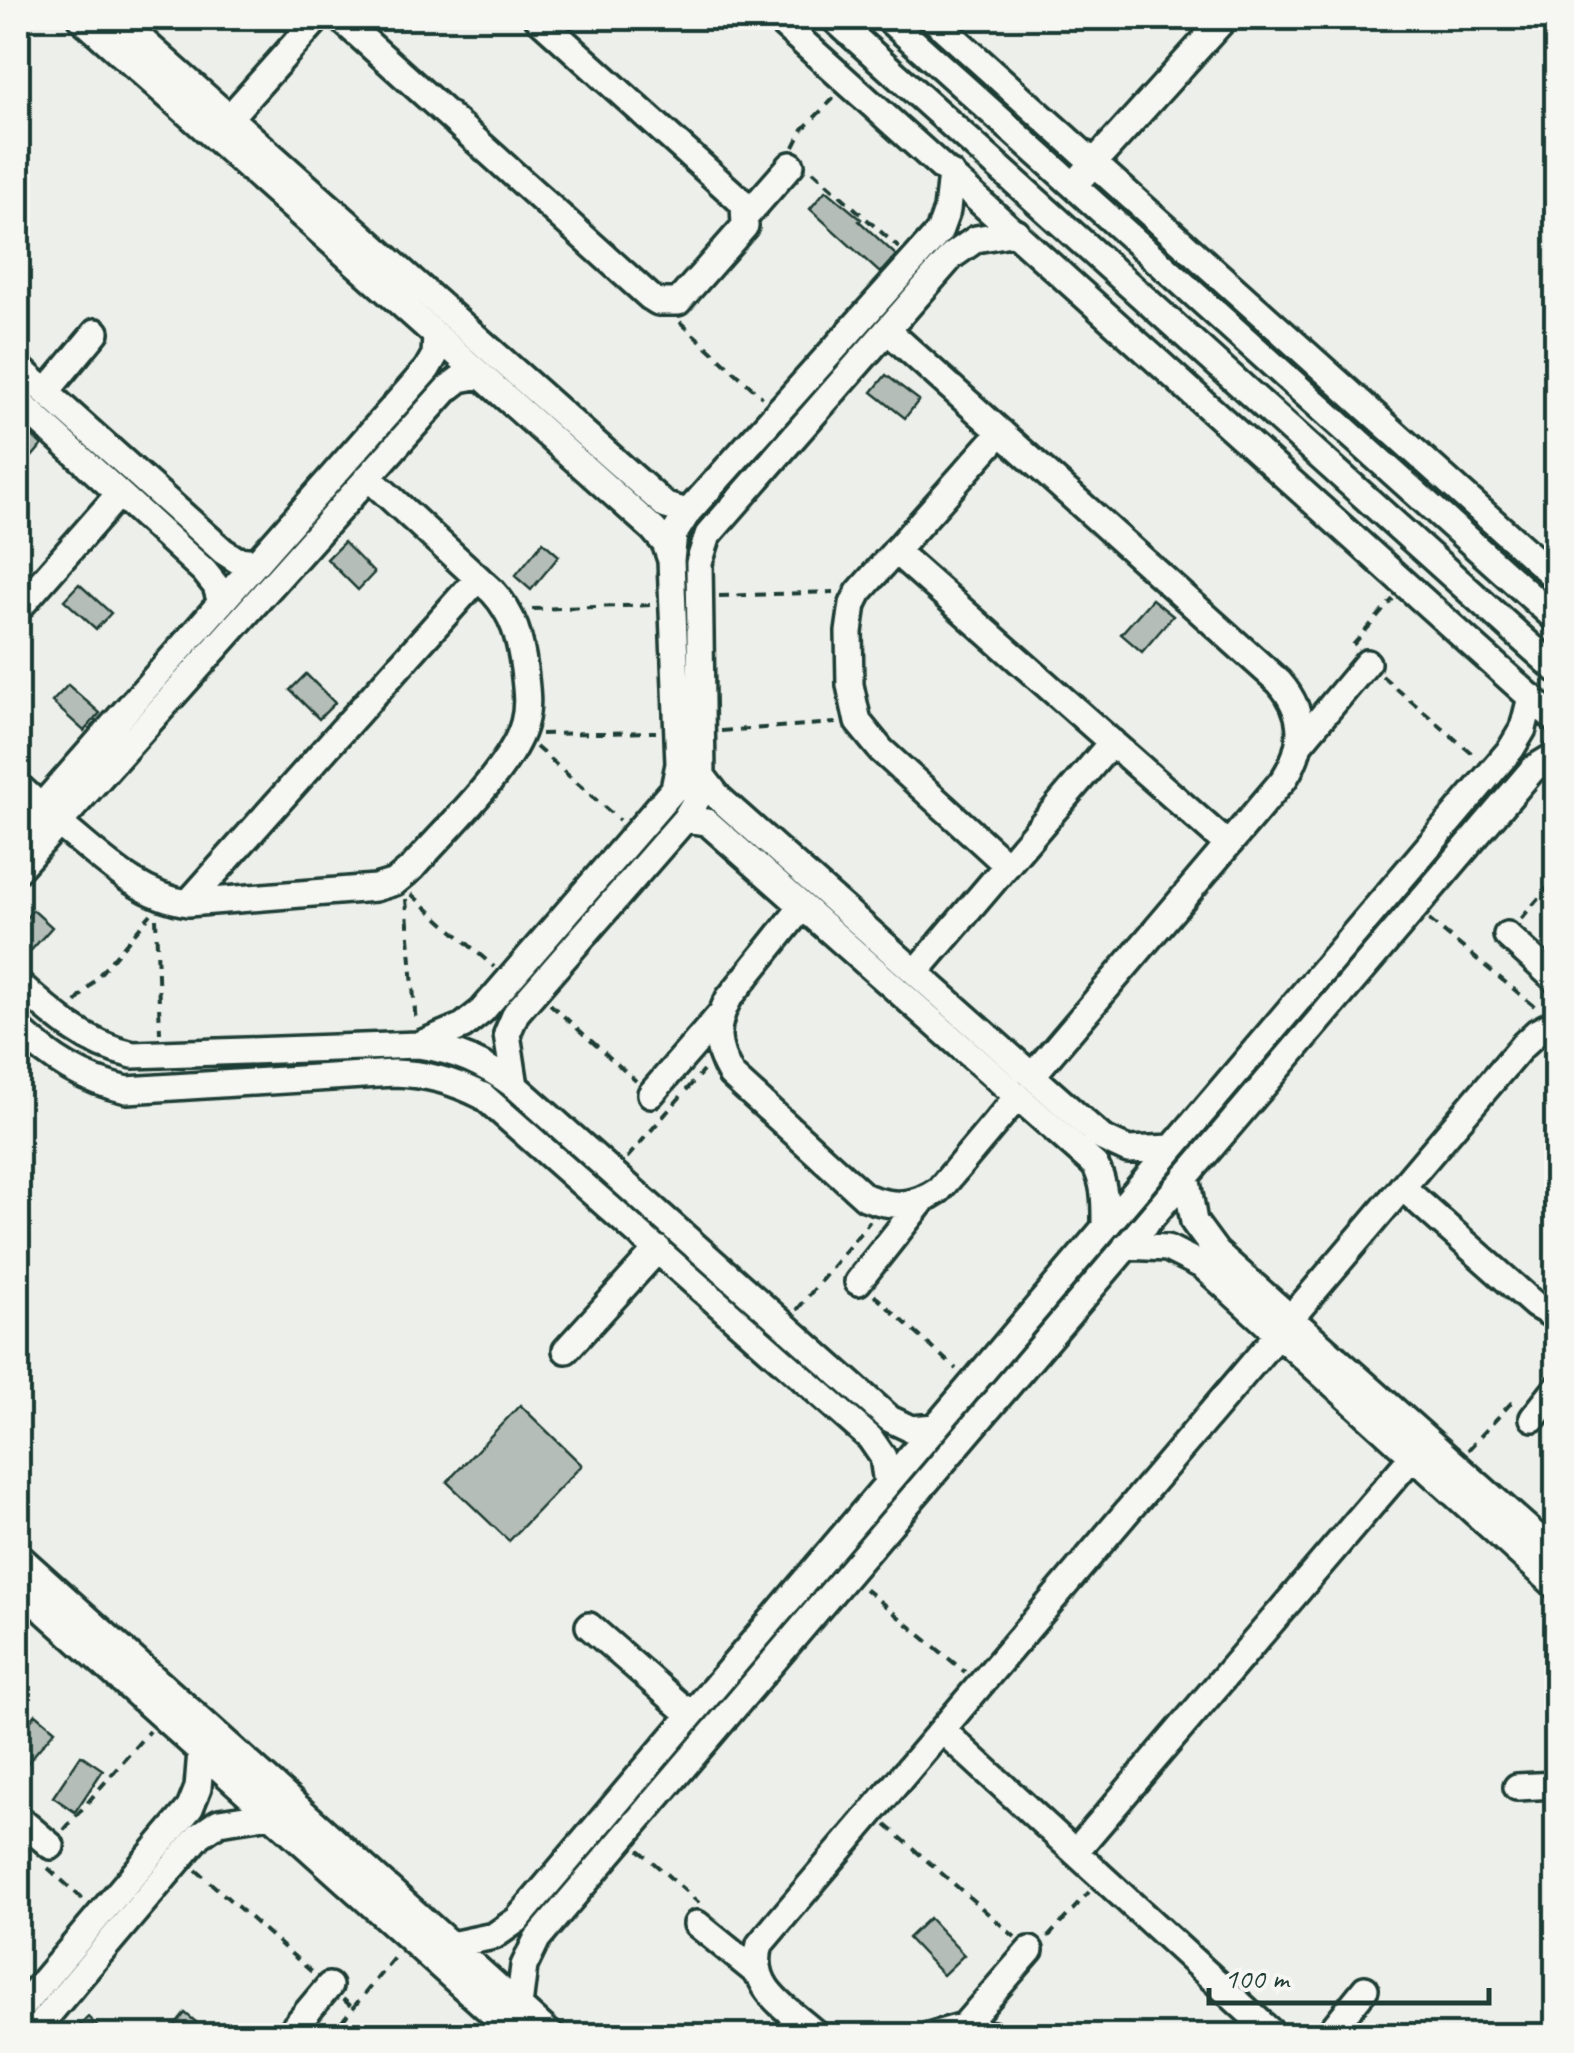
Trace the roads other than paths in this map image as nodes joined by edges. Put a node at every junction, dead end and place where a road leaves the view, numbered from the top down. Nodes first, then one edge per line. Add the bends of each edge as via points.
1 (81, 18) edge
2 (117, 18) edge
3 (318, 18) edge
4 (340, 18) edge
5 (538, 18) edge
6 (776, 18) edge
7 (833, 18) edge
8 (887, 18) edge
9 (932, 18) edge
10 (1225, 18) edge
11 (165, 76) junction
12 (230, 118) junction
13 (1094, 162) junction
14 (791, 165) road end
15 (951, 174) junction
16 (1074, 185) junction
17 (1050, 212) junction
18 (747, 215) junction
19 (1016, 232) junction
20 (887, 330) junction
21 (96, 332) dead end
22 (436, 335) junction
23 (18, 367) edge
24 (480, 375) junction
25 (46, 392) junction
26 (18, 402) edge
27 (1001, 432) junction
28 (368, 477) junction
29 (119, 494) junction
30 (688, 512) junction
31 (895, 550) junction
32 (671, 560) junction
33 (257, 562) junction
34 (478, 578) junction
35 (1556, 578) edge
36 (221, 603) junction
37 (19, 604) edge
38 (1556, 618) edge
39 (1359, 655) road end
40 (1556, 669) edge
41 (1531, 697) junction
42 (1556, 720) edge
43 (690, 732) junction
44 (1112, 742) junction
45 (1301, 742) junction
46 (1511, 749) junction
47 (1556, 754) edge
48 (1532, 769) junction
49 (702, 776) junction
50 (18, 786) edge
51 (50, 815) junction
52 (685, 819) junction
53 (18, 833) edge
54 (1228, 845) junction
55 (1007, 866) junction
56 (18, 869) edge
57 (188, 902) junction
58 (802, 907) junction
59 (1508, 935) dead end
60 (916, 972) junction
61 (1556, 980) edge
62 (18, 983) edge
63 (720, 1015) junction
64 (1555, 1023) edge
65 (18, 1029) edge
66 (418, 1045) junction
67 (280, 1051) junction
68 (281, 1081) junction
69 (515, 1086) junction
70 (1025, 1086) junction
71 (660, 1102) road end
72 (1093, 1147) junction
73 (1172, 1148) junction
74 (1186, 1176) junction
75 (1402, 1187) junction
76 (922, 1201) junction
77 (1106, 1226) junction
78 (1126, 1246) junction
79 (658, 1250) junction
80 (1210, 1259) junction
81 (858, 1282) road end
82 (1556, 1317) edge
83 (1284, 1326) junction
84 (1002, 1349) junction
85 (566, 1350) dead end
86 (1023, 1367) junction
87 (1556, 1390) edge
88 (1533, 1418) road end
89 (935, 1427) junction
90 (1413, 1456) junction
91 (887, 1484) junction
92 (1539, 1549) edge
93 (18, 1556) edge
94 (1556, 1586) edge
95 (18, 1588) edge
96 (589, 1626) dead end
97 (691, 1715) junction
98 (942, 1730) junction
99 (201, 1751) junction
100 (1556, 1785) edge
101 (1517, 1787) dead end
102 (271, 1814) junction
103 (18, 1818) edge
104 (181, 1844) junction
105 (51, 1846) road end
106 (1075, 1852) junction
107 (516, 1920) junction
108 (697, 1924) road end
109 (537, 1939) junction
110 (451, 1944) junction
111 (1030, 1950) road end
112 (756, 1972) junction
113 (328, 1986) road end
114 (1365, 1989) dead end
115 (519, 2006) junction
116 (18, 2011) edge
117 (964, 2026) junction
118 (30, 2036) edge
119 (287, 2036) edge
120 (518, 2036) edge
121 (552, 2036) edge
122 (818, 2036) edge
123 (929, 2036) edge
124 (995, 2036) edge
125 (1275, 2036) edge
126 (1327, 2036) edge

1 - 11 street
2 - 11 street
3 - 12 street
4 - 18 street via 658,302 686,296 739,234
5 - 18 street via 738,196
6 - 15 street
7 - 17 street
8 - 16 street
9 - 13 street
10 - 13 street
11 - 12 street
11 - 22 street
12 - 30 street via 666,506
13 - 16 street
13 - 35 street
14 - 18 street
15 - 19 street
15 - 30 street via 945,222
16 - 17 street
16 - 38 street
17 - 40 street
19 - 20 street via 959,249
19 - 41 street
20 - 27 street
20 - 43 street via 708,534 700,553
21 - 25 street
22 - 24 street
22 - 33 street via 432,363
23 - 25 street
24 - 28 street via 453,384
24 - 32 street via 653,529
25 - 33 street via 222,551
26 - 29 street
27 - 31 street
27 - 45 street via 1279,682 1297,709
28 - 34 street
28 - 51 street
29 - 36 street via 210,578
29 - 37 street
30 - 32 street via 674,534
31 - 44 street
31 - 55 street via 853,604 850,686 858,722
32 - 43 street
33 - 36 street
34 - 57 street
34 - 57 street via 508,610 521,644 526,713 508,759 412,868 376,888
36 - 51 street
39 - 45 street
41 - 42 street
41 - 46 street
43 - 49 street
43 - 66 street via 674,789 636,835 473,1020
44 - 54 street
44 - 55 street
45 - 54 street via 1284,779
46 - 48 street
46 - 73 street
47 - 48 street
48 - 74 street
49 - 52 street
49 - 60 street
50 - 51 street
51 - 53 street
51 - 56 street
51 - 57 street via 139,886
52 - 58 street via 706,822
52 - 69 street via 516,1013 507,1034
54 - 70 street
55 - 60 street
58 - 63 street
58 - 70 street
59 - 61 street
60 - 70 street
62 - 67 street via 60,1021 106,1049 161,1057
63 - 71 street
63 - 76 street via 719,1054 731,1075 865,1197 903,1206
64 - 75 street via 1522,1046
65 - 68 street via 69,1070 128,1090
66 - 67 street
66 - 69 street via 454,1051
67 - 68 street
68 - 79 street via 394,1073 455,1082 495,1106
69 - 89 street via 890,1419 911,1429
70 - 72 street
70 - 76 street via 939,1190
72 - 73 street
72 - 77 street
73 - 77 street
74 - 78 street
74 - 80 street via 1194,1222
75 - 82 street via 1534,1305
75 - 83 street
76 - 81 street
77 - 84 street
78 - 80 street
78 - 86 street
79 - 85 street
79 - 91 street via 870,1438 883,1458
80 - 83 street
83 - 90 street
83 - 92 street via 1455,1465
83 - 98 street
84 - 86 street
84 - 89 street
86 - 109 street
87 - 88 street
89 - 91 street
90 - 92 street
90 - 106 street
91 - 97 street
92 - 94 street
93 - 110 street
95 - 99 street
96 - 97 street
97 - 107 street
98 - 106 street
98 - 112 street via 760,1944
99 - 102 street
99 - 104 street
100 - 101 street
102 - 104 street via 218,1822
102 - 120 street
103 - 105 street
104 - 116 street via 100,1914
104 - 118 street
106 - 125 street
107 - 109 street
107 - 110 street via 494,1936
108 - 112 street
109 - 115 street via 524,1966
110 - 115 street
111 - 117 street
112 - 122 street
113 - 119 street
114 - 126 street
115 - 121 street
117 - 123 street
117 - 124 street

